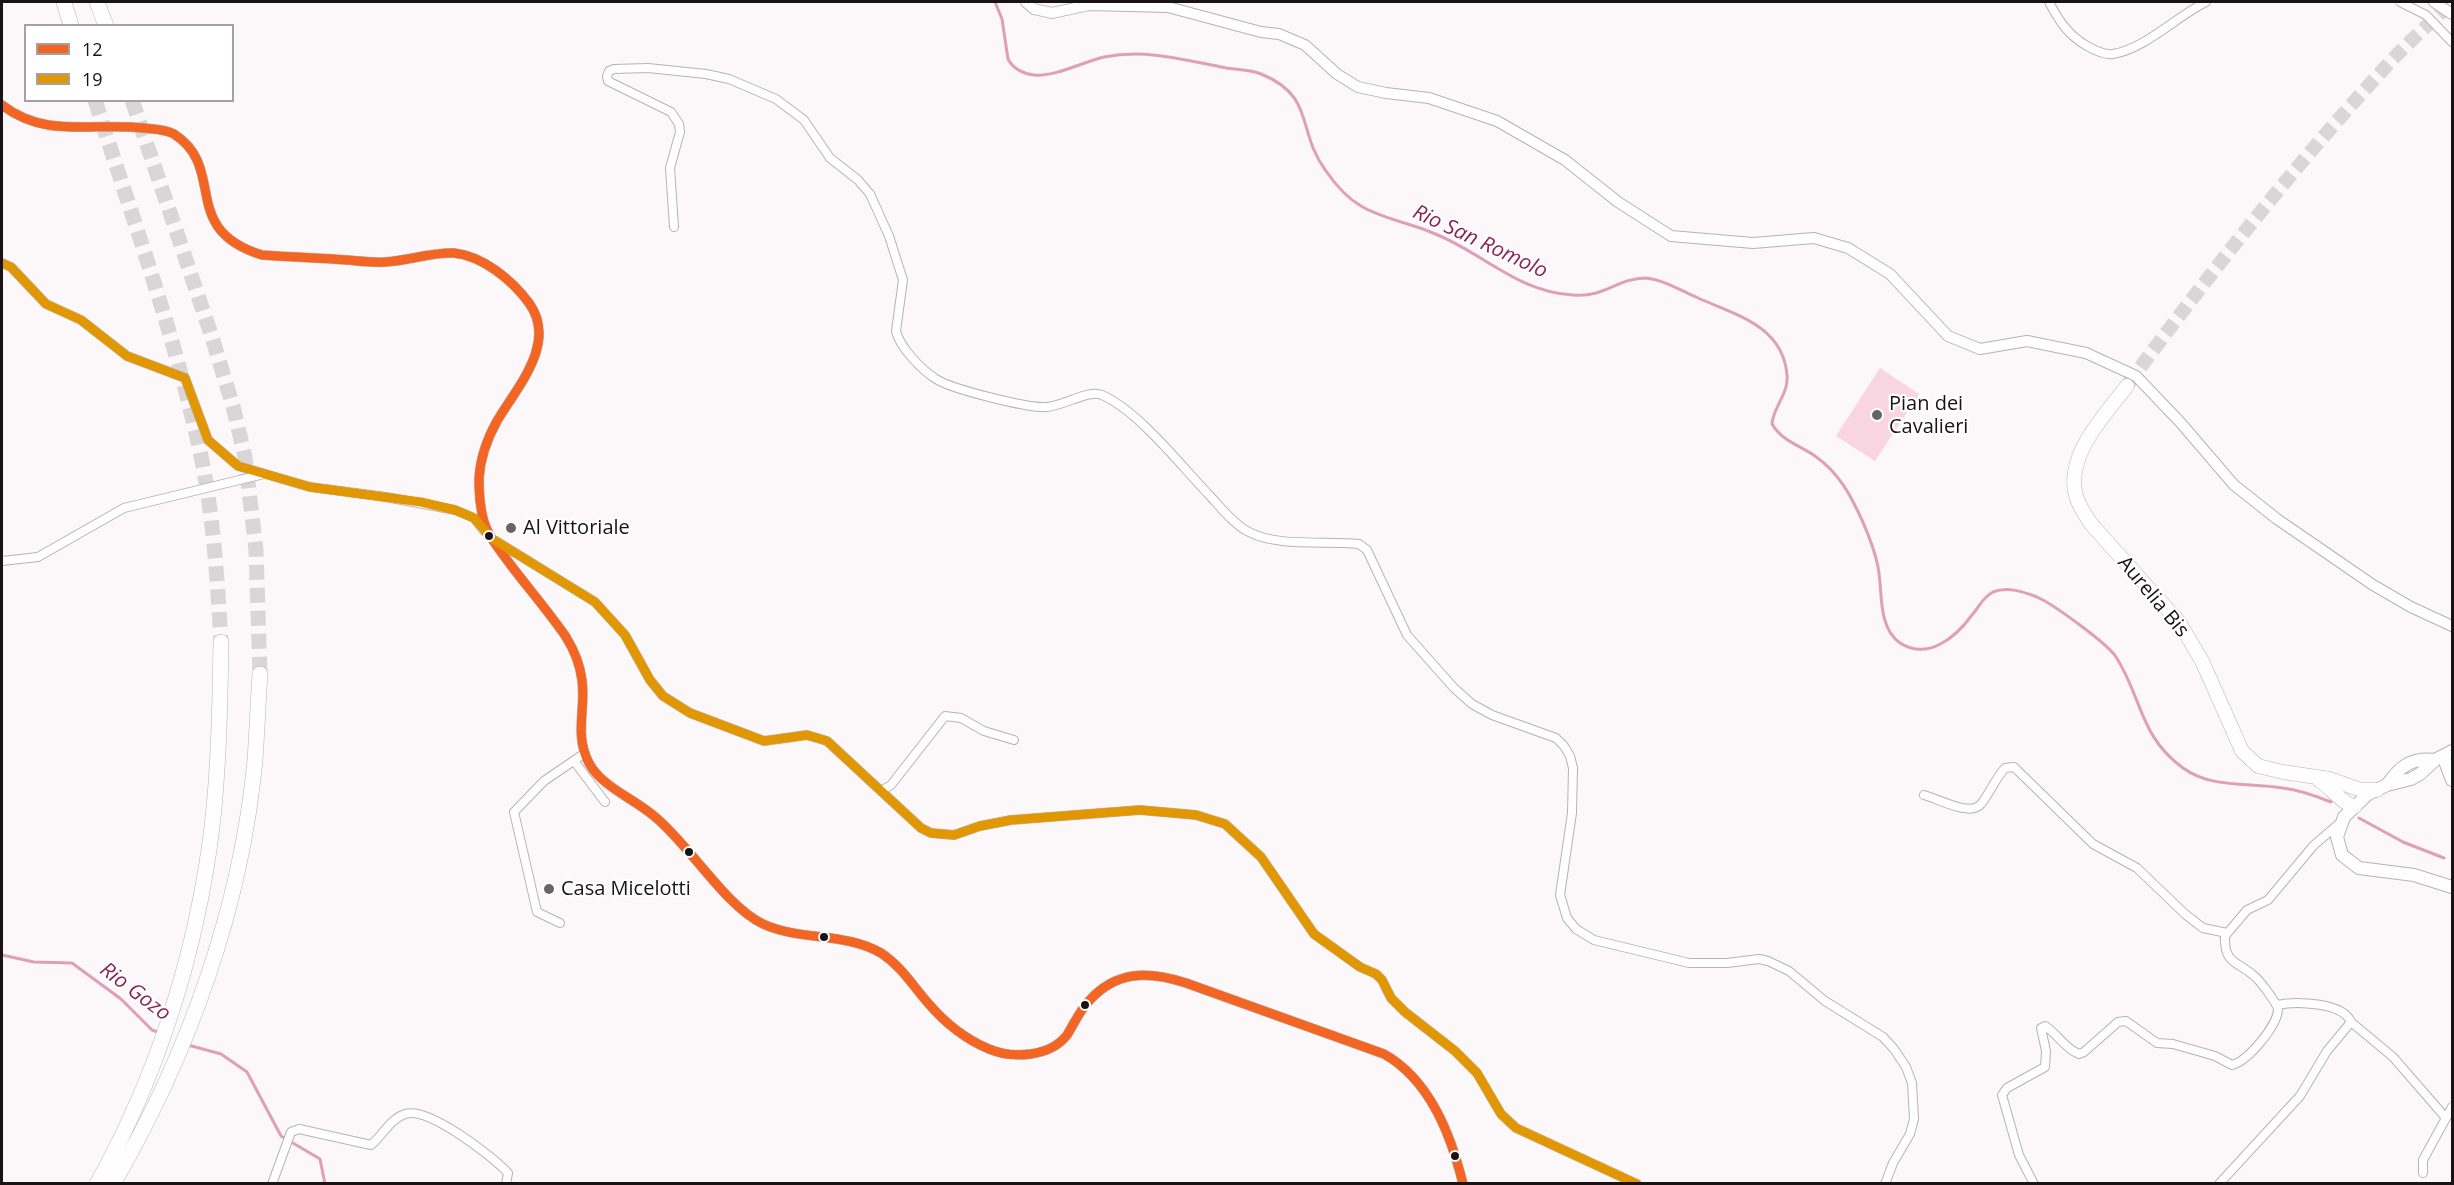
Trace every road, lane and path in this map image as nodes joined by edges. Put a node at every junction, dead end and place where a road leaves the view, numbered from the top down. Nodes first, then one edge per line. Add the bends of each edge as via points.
1 (64, 2) edge
2 (97, 2) edge
3 (1026, 2) edge
4 (2049, 2) edge
5 (2206, 2) edge
6 (2400, 2) edge
7 (2434, 2) edge
8 (2452, 14) edge
9 (70, 24) edge
10 (105, 24) edge
11 (2452, 42) edge
12 (2, 105) edge
13 (674, 227) dead end
14 (2, 263) edge
15 (2127, 386) tunnel mouth
16 (264, 474) junction
17 (491, 538) junction
18 (2, 561) edge
19 (2452, 626) edge
20 (221, 642) tunnel mouth
21 (260, 674) tunnel mouth
22 (1014, 740) dead end
23 (585, 753) junction
24 (2436, 759) edge
25 (574, 761) junction
26 (2310, 776) junction
27 (2452, 780) edge
28 (2382, 787) junction
29 (2353, 788) junction
30 (881, 791) junction
31 (1924, 795) dead end
32 (605, 802) dead end
33 (2353, 804) junction
34 (2342, 820) junction
35 (2452, 887) edge
36 (560, 923) dead end
37 (2227, 933) junction
38 (2277, 1005) junction
39 (2351, 1022) junction
40 (2452, 1107) edge
41 (2446, 1118) junction
42 (2423, 1173) dead end
43 (97, 1184) edge
44 (113, 1184) edge
45 (272, 1184) edge
46 (506, 1184) edge
47 (1463, 1184) edge
48 (1637, 1184) edge
49 (1885, 1184) edge
50 (2034, 1184) edge
51 (2219, 1184) edge

1 - 9 highway
2 - 10 highway
3 - 19 street via 1034,9 1052,13 1089,5 1168,7 1279,34 1305,45 1336,74 1358,87 1429,98 1497,121 1564,160 1671,236 1753,243 1814,238 1848,248 1890,274 1948,336 1980,349 2027,341 2086,353 2136,376 2234,485 2373,585
4 - 5 street via 2061,25 2076,39 2093,50 2112,54 2135,46
6 - 11 street via 2426,15
7 - 8 street
12 - 17 street via 53,127 125,125 171,132 195,154 208,213 217,227 244,250 262,255 385,262 452,253 472,257 493,268 531,305 538,323 538,344 533,363 484,449 479,477 483,519
13 - 49 street via 670,168 679,124 671,112 608,81 607,76 614,69 648,68 729,79 776,99 804,120 831,158 870,194 903,280 898,338 936,379 1017,404 1045,407 1101,394 1137,420 1248,532 1277,540 1359,544 1367,550 1407,635 1454,688 1492,716 1556,738 1570,756 1572,813 1560,895 1567,918 1576,929 1594,940 1689,963 1768,961 1789,971 1825,1001 1883,1037 1894,1049 1912,1083 1914,1119
14 - 16 street via 11,267 46,304 81,320 126,356 185,378 208,440 238,466
15 - 26 highway, Aurelia Bis via 2082,450 2074,476 2081,509 2179,622 2202,661 2247,758 2258,766
16 - 17 street via 310,488 455,510 474,518
16 - 18 street via 124,508 38,557
17 - 23 street via 578,659 582,681 580,729
17 - 30 street via 595,602 625,635 663,696 690,713 764,741 807,735 827,741
20 - 43 highway via 212,828 189,953 152,1065
21 - 44 highway via 249,806 215,955 176,1061
22 - 30 street via 984,731 961,718 945,716 891,785
23 - 25 street
23 - 47 street via 595,773 677,836 742,910 758,922 800,936 856,942 879,952 898,965 948,1023 987,1048 1007,1056 1045,1050 1065,1038 1087,1002 1102,988 1119,978 1164,976 1329,1033 1401,1064 1416,1078 1440,1117
24 - 27 main road
24 - 28 main road via 2411,779 2400,776
25 - 32 street
25 - 36 street via 544,781 514,812 537,912
26 - 29 highway, Aurelia Bis
26 - 33 highway
28 - 29 highway, Aurelia Bis
28 - 33 main road
29 - 33 highway
30 - 48 street via 931,833 954,835 1011,819 1117,810 1185,813 1225,824 1261,857 1314,934 1339,954 1376,974 1405,1012 1477,1073 1501,1114 1516,1128
31 - 37 street via 1962,809 1973,809 1982,803 2005,768 2014,766 2093,844 2138,868 2203,928
33 - 34 highway
34 - 35 main road via 2338,846 2347,861 2359,868 2414,875
34 - 37 street via 2314,844 2268,900 2247,910
37 - 38 street via 2225,942 2235,965 2258,979
38 - 39 street via 2316,1004 2345,1014
38 - 50 street via 2275,1021 2251,1053 2232,1065 2214,1056 2157,1042 2126,1021 2118,1022 2079,1054 2049,1028 2042,1028 2045,1067 2007,1088 2002,1095 2019,1155
39 - 41 street via 2393,1057
39 - 51 street via 2327,1051 2300,1095
40 - 41 street
41 - 42 street via 2423,1160
45 - 46 street via 291,1132 299,1129 371,1144 398,1117 409,1112 423,1114 499,1163 508,1173

